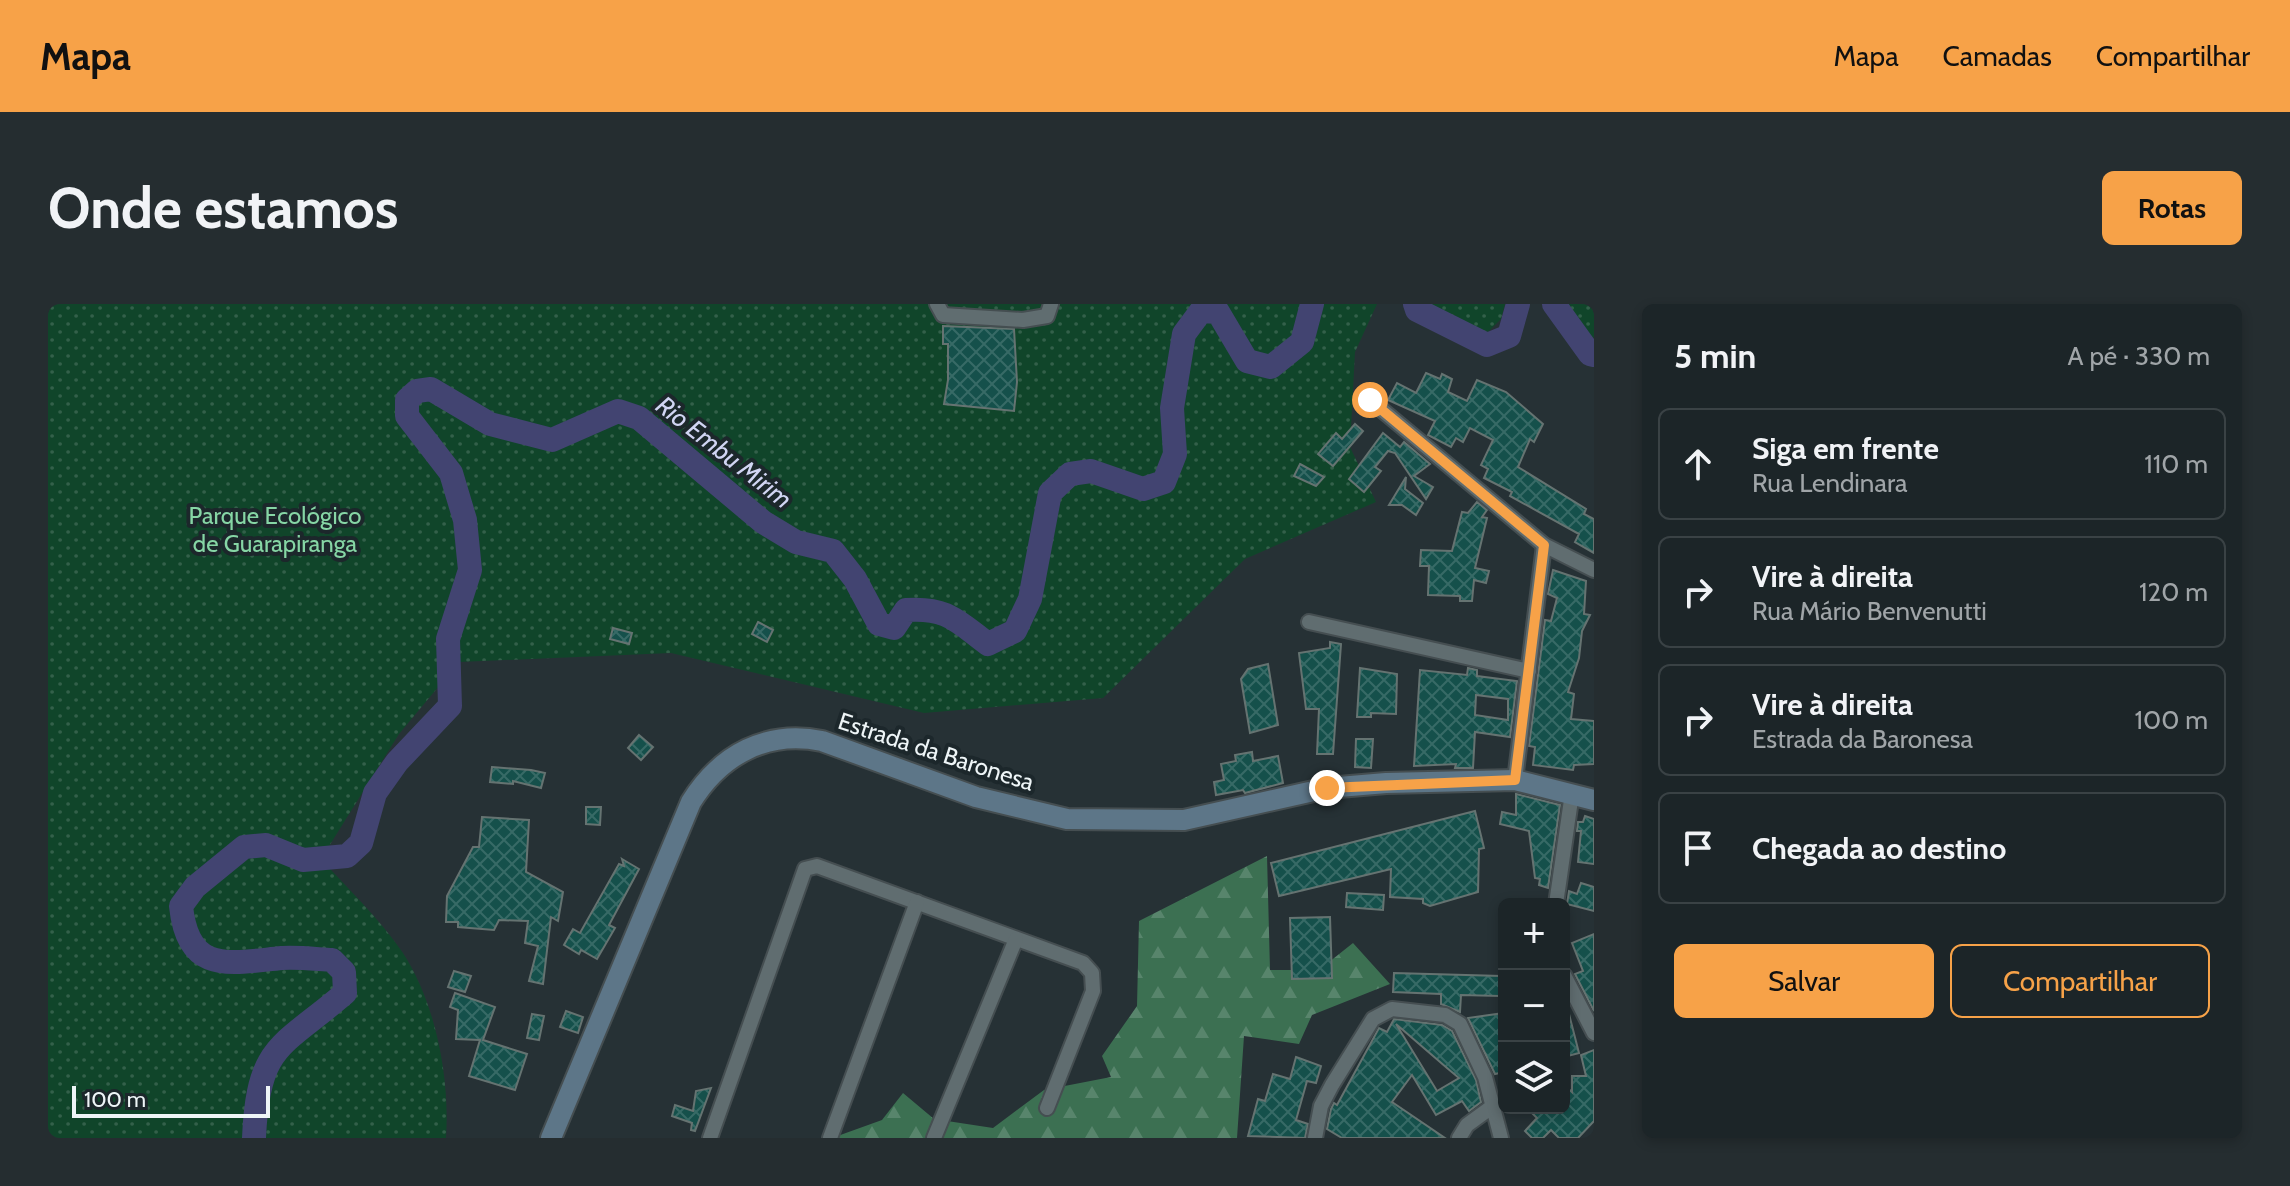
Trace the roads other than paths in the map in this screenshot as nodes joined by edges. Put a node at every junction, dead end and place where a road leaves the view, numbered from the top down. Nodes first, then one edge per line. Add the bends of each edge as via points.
1 (937, 304) edge
2 (1051, 304) edge
3 (1370, 400) dead end
4 (1544, 545) junction
5 (1594, 570) edge
6 (1309, 622) dead end
7 (1529, 671) junction
8 (1515, 780) junction
9 (1572, 793) junction
10 (1594, 800) edge
11 (1557, 898) edge
12 (917, 902) junction
13 (1016, 939) junction
14 (1570, 987) edge
15 (1594, 1033) edge
16 (1493, 1106) junction
17 (1047, 1108) dead end
18 (551, 1138) edge
19 (710, 1138) edge
20 (830, 1138) edge
21 (934, 1138) edge
22 (1315, 1138) edge
23 (1459, 1138) edge
24 (1501, 1138) edge

1 - 2 street via 943,315 1023,320 1047,316
3 - 4 street
4 - 5 street
4 - 7 street
6 - 7 street
7 - 8 street
8 - 9 main road, Estrada da Baronesa
8 - 18 main road, Estrada da Baronesa via 1327,788 1184,820 1067,819 1011,808 822,741 796,736 750,747 721,764 691,802
9 - 10 main road, Estrada da Baronesa
9 - 11 street
12 - 13 street
12 - 19 street via 817,866 805,869
12 - 20 street
13 - 17 street via 1083,963 1092,973 1093,991
13 - 21 street
14 - 15 street
16 - 22 street via 1460,1024 1445,1015 1392,1009 1373,1019 1332,1085 1321,1106
16 - 23 street
16 - 24 street

